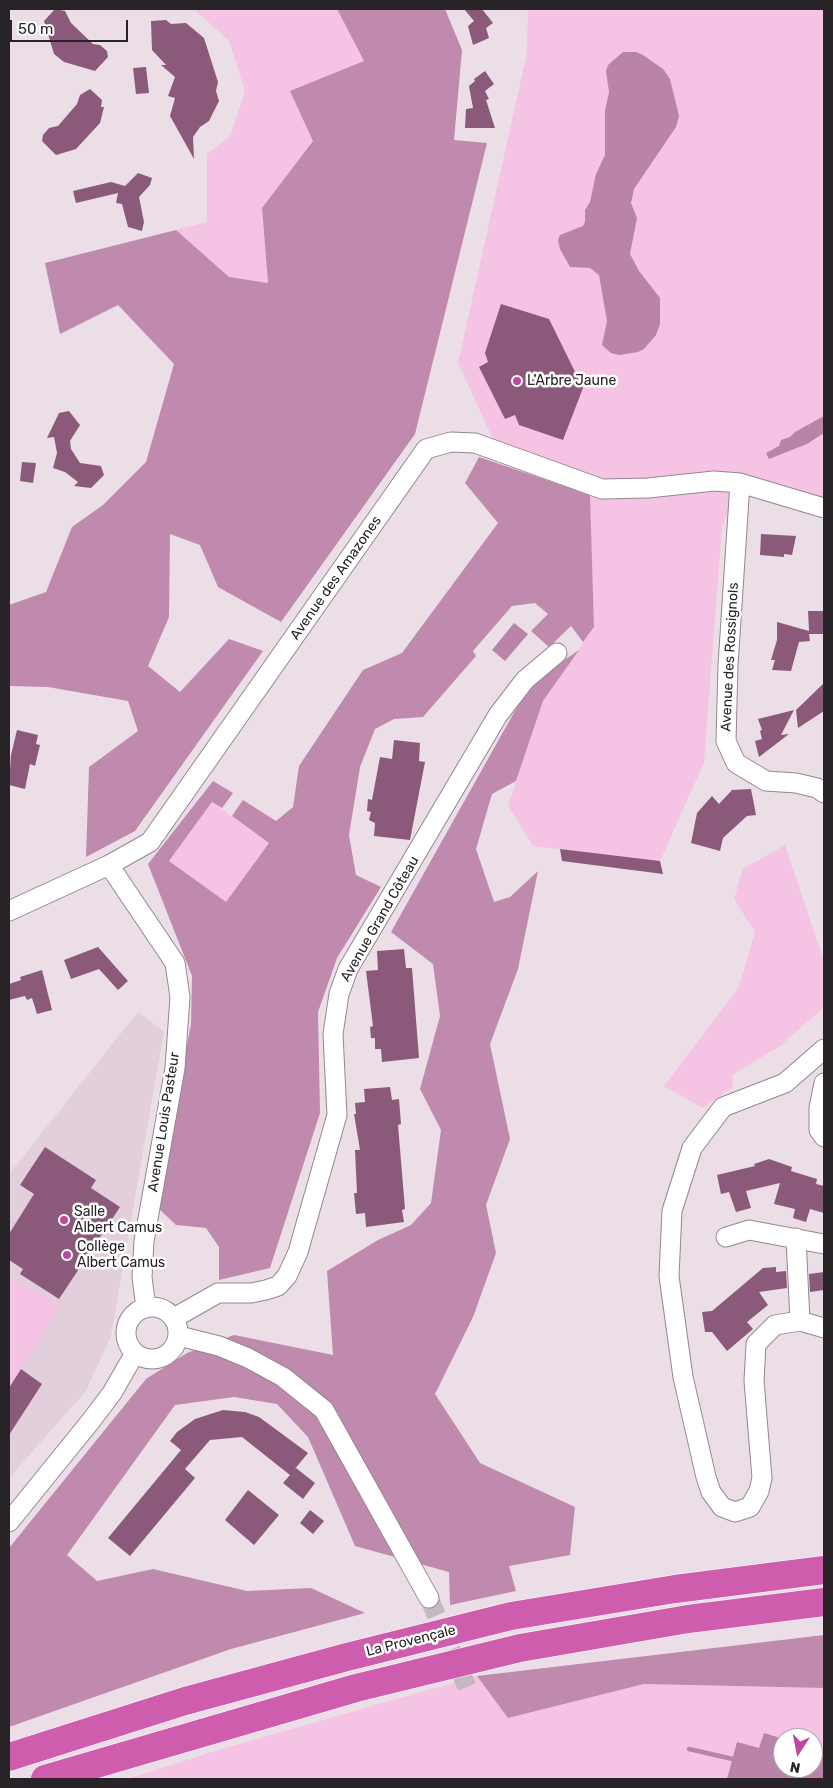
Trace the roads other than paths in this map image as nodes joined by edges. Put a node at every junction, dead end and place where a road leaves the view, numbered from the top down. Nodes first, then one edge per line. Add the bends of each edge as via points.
1 (740, 483) junction
2 (824, 508) edge
3 (557, 653) dead end
4 (824, 794) edge
5 (109, 865) junction
6 (9, 911) edge
7 (824, 1049) edge
8 (824, 1083) edge
9 (824, 1138) edge
10 (726, 1238) dead end
11 (796, 1238) junction
12 (824, 1244) edge
13 (146, 1308) junction
14 (174, 1318) junction
15 (800, 1321) junction
16 (824, 1328) edge
17 (179, 1336) junction
18 (135, 1353) junction
19 (9, 1522) edge
20 (824, 1570) edge
21 (429, 1598) tunnel mouth
22 (824, 1602) edge
23 (9, 1757) edge
24 (45, 1779) edge

1 - 2 street, Avenue des Amazones
1 - 4 street, Avenue des Rossignols via 726,741 736,763 766,781 796,783 817,788
1 - 5 street, Avenue des Amazones via 714,481 602,489 475,443 451,442 426,450 150,842
3 - 14 street, Avenue Grand Côteau via 525,680 498,714 348,969 339,994 333,1034 337,1115 298,1252 287,1276 278,1286 266,1290 218,1293
5 - 6 street, Avenue des Amazones
5 - 13 street, Avenue Louis Pasteur via 175,963 180,997 175,1068 144,1242 142,1278
7 - 15 street via 785,1083 723,1108 692,1148 672,1211 669,1276 683,1377 710,1492 722,1507 735,1512 750,1507 759,1492 762,1478 754,1381 756,1344 775,1325
8 - 9 street via 819,1130
10 - 11 street via 748,1230
11 - 12 street
11 - 15 street
13 - 14 street via 161,1308
13 - 18 street via 132,1316 126,1331
14 - 17 street
15 - 16 street
17 - 18 street via 170,1353 162,1358 143,1358
17 - 21 street via 248,1358 284,1377 324,1410
18 - 19 street via 101,1408
20 - 23 highway, La Provençale via 511,1616 185,1702
22 - 24 highway via 688,1619 520,1648 356,1688

